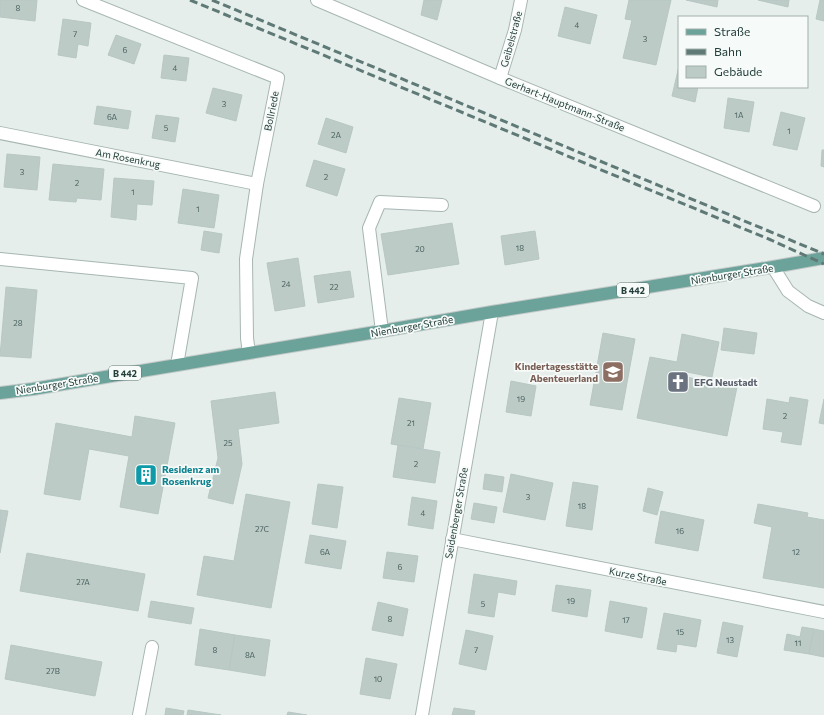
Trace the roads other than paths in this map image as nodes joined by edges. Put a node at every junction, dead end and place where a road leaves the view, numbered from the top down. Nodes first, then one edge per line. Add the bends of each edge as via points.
1 (83, 0) edge
2 (317, 0) edge
3 (521, 0) edge
4 (500, 78) junction
5 (0, 133) edge
6 (257, 184) junction
7 (442, 205) dead end
8 (814, 206) dead end
9 (824, 258) edge
10 (0, 259) edge
11 (774, 267) junction
12 (492, 312) junction
13 (824, 313) edge
14 (382, 331) junction
15 (249, 352) junction
16 (177, 365) junction
17 (0, 393) edge
18 (452, 539) junction
19 (824, 612) edge
20 (152, 647) dead end
21 (139, 715) edge
22 (422, 715) edge

1 - 6 street, Bollriede via 278,78
2 - 4 street, Gerhart-Hauptmann-Straße
3 - 4 street, Geibelstraße via 515,30
4 - 8 street, Gerhart-Hauptmann-Straße
5 - 6 street, Am Rosenkrug
6 - 15 street, Bollriede via 246,259 246,338
7 - 14 street via 380,202 369,228
9 - 11 main road, Nienburger Straße / B 442
10 - 16 street via 192,278
11 - 12 main road, Nienburger Straße / B 442
11 - 13 street via 788,291 808,306
12 - 14 main road, Nienburger Straße / B 442
12 - 18 street, Seidenberger Straße
14 - 15 main road, Nienburger Straße / B 442
15 - 16 main road, Nienburger Straße / B 442
16 - 17 main road, Nienburger Straße / B 442
18 - 19 street, Kurze Straße
18 - 22 street, Seidenberger Straße
20 - 21 street

